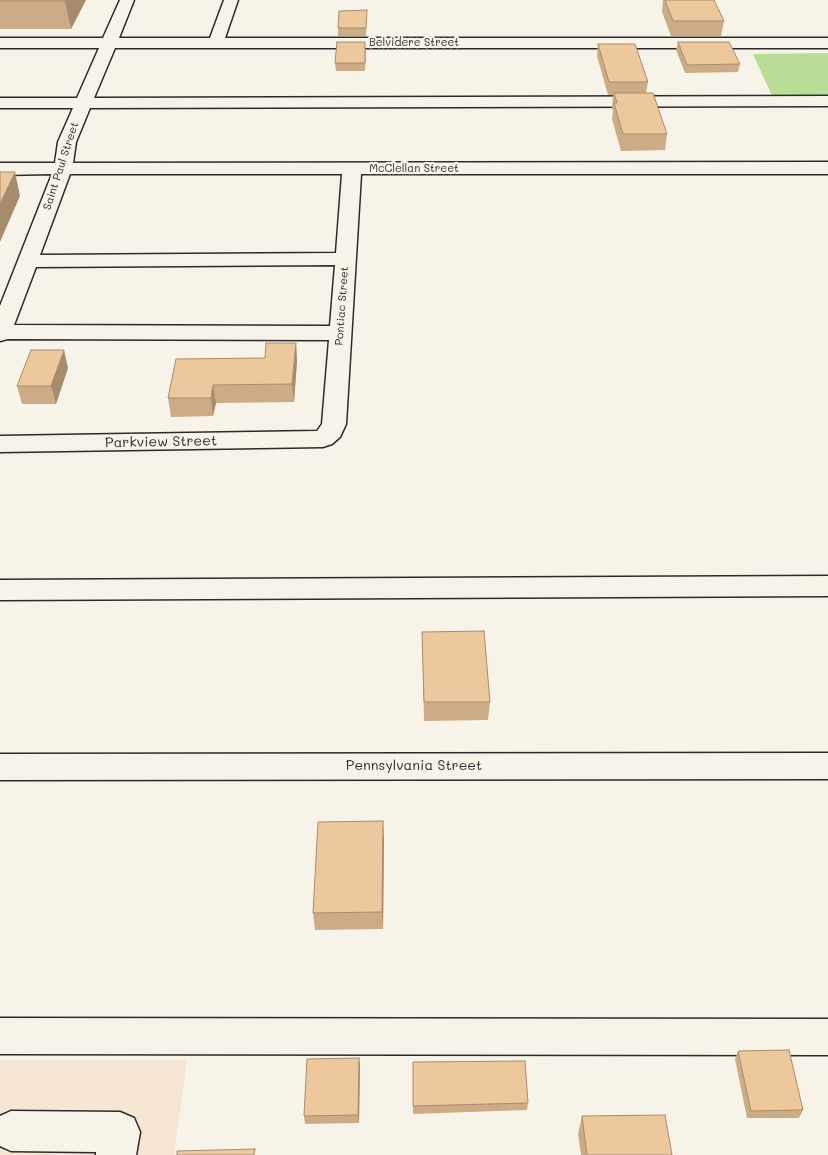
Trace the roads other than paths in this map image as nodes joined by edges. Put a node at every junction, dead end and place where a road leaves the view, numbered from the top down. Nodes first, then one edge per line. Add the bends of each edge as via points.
1 (127, 0) edge
2 (231, 0) edge
3 (109, 43) junction
4 (216, 43) junction
5 (828, 43) edge
6 (1, 44) edge
7 (828, 101) edge
8 (0, 103) edge
9 (84, 103) junction
10 (828, 168) edge
11 (0, 169) edge
12 (63, 169) junction
13 (352, 169) junction
14 (345, 259) junction
15 (28, 261) junction
16 (0, 333) edge
17 (340, 333) junction
18 (323, 439) joint
19 (0, 444) edge
20 (828, 586) edge
21 (0, 590) edge
22 (828, 766) edge
23 (0, 767) edge
24 (0, 1036) edge
25 (828, 1037) edge
26 (11, 1132) dead end
27 (116, 1155) edge

1 - 3 street, Saint Paul Street
2 - 4 street
3 - 4 street, Belvidere Street
3 - 6 street, Belvidere Street
3 - 9 street, Saint Paul Street
4 - 5 street, Belvidere Street
7 - 9 street
8 - 9 street
9 - 12 street, Saint Paul Street via 67,142
10 - 13 street, McClellan Street
11 - 12 street, McClellan Street
12 - 13 street, McClellan Street
12 - 15 street, Saint Paul Street
13 - 14 street, Pontiac Street
14 - 15 street
14 - 17 street, Pontiac Street
15 - 16 street, Saint Paul Street
16 - 17 street
17 - 18 street, Pontiac Street via 334,424
18 - 19 street, Parkview Street
20 - 21 street
22 - 23 street, Pennsylvania Street
24 - 25 street
26 - 27 street via 120,1132

